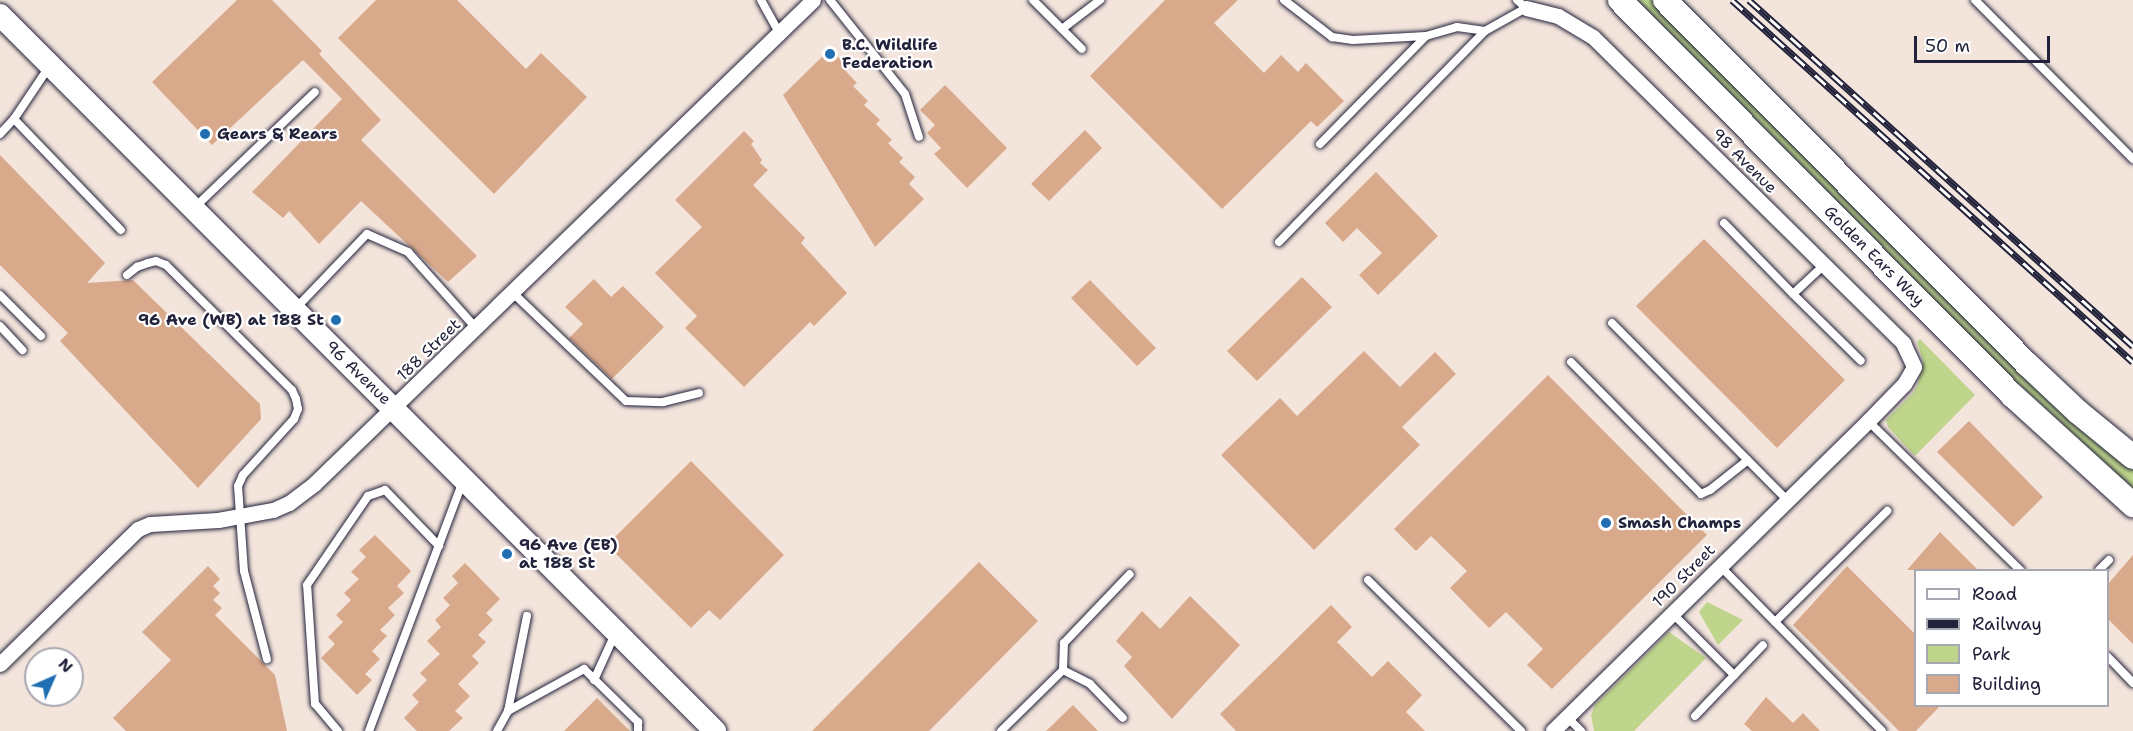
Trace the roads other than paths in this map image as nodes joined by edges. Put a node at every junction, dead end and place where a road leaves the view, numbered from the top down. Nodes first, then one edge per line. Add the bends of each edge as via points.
1 (761, 0) edge
2 (813, 0) edge
3 (830, 0) edge
4 (1033, 0) edge
5 (1100, 0) edge
6 (1284, 0) edge
7 (1620, 0) edge
8 (1665, 0) edge
9 (1975, 0) edge
10 (1522, 4) edge
11 (0, 15) edge
12 (1062, 29) junction
13 (1485, 31) junction
14 (779, 33) junction
15 (1426, 36) junction
16 (1082, 49) dead end
17 (50, 66) junction
18 (315, 92) dead end
19 (14, 119) junction
20 (0, 134) edge
21 (919, 137) dead end
22 (1320, 144) dead end
23 (2133, 159) edge
24 (194, 208) junction
25 (1724, 223) dead end
26 (121, 230) dead end
27 (1279, 242) dead end
28 (1824, 265) junction
29 (127, 275) dead end
30 (513, 293) junction
31 (1793, 294) junction
32 (0, 295) edge
33 (294, 311) junction
34 (1612, 323) dead end
35 (0, 326) edge
36 (477, 329) junction
37 (41, 336) dead end
38 (22, 350) dead end
39 (1861, 361) dead end
40 (1571, 362) dead end
41 (1914, 367) joint
42 (699, 393) dead end
43 (394, 409) junction
44 (1868, 421) junction
45 (2133, 457) edge
46 (1748, 460) junction
47 (464, 479) junction
48 (1787, 500) junction
49 (2133, 505) edge
50 (1887, 511) dead end
51 (240, 517) junction
52 (439, 546) junction
53 (2109, 560) dead end
54 (1719, 566) junction
55 (2019, 569) edge
56 (2100, 569) edge
57 (1130, 574) dead end
58 (1368, 580) dead end
59 (1672, 613) junction
60 (527, 616) dead end
61 (1774, 622) junction
62 (616, 632) junction
63 (1763, 645) dead end
64 (2109, 658) edge
65 (267, 659) dead end
66 (0, 664) edge
67 (1063, 670) junction
68 (1734, 675) junction
69 (594, 680) junction
70 (2133, 683) edge
71 (508, 711) junction
72 (1695, 716) dead end
73 (1567, 717) junction
74 (1123, 718) dead end
75 (338, 731) edge
76 (369, 731) edge
77 (497, 731) edge
78 (638, 731) edge
79 (715, 731) edge
80 (1001, 731) edge
81 (1521, 731) edge
82 (1553, 731) edge
83 (1581, 731) edge
84 (1882, 731) edge

1 - 14 lane
2 - 14 street, 188 Street
3 - 21 lane via 904,94
4 - 12 lane
5 - 12 lane
6 - 15 lane via 1332,37 1353,40
7 - 49 main road, Golden Ears Way via 2012,395
8 - 45 main road, Golden Ears Way via 2027,364
9 - 23 lane
10 - 13 lane
10 - 28 street, 98 Avenue via 1558,16 1593,37
11 - 17 main road, 96 Avenue
12 - 16 lane
13 - 15 lane via 1457,27
13 - 27 lane
14 - 30 street, 188 Street
15 - 22 lane
17 - 19 lane
17 - 24 main road, 96 Avenue
18 - 24 lane
19 - 20 lane
19 - 26 lane
24 - 33 main road, 96 Avenue
25 - 31 lane
28 - 31 lane
28 - 41 street, 98 Avenue via 1903,343
29 - 51 lane via 148,263 166,265 292,390 298,409 294,420 243,475 238,486
30 - 36 street, 188 Street
30 - 42 lane via 626,401 663,402
31 - 39 lane
32 - 37 lane
33 - 36 lane via 367,234 408,252
33 - 43 main road, 96 Avenue
34 - 46 lane
35 - 38 lane
36 - 43 street, 188 Street
40 - 46 lane via 1701,494
41 - 44 street, 190 Street via 1904,384
43 - 47 main road, 96 Avenue
43 - 51 street, 188 Street via 298,497 278,508
44 - 48 street, 190 Street
44 - 55 lane
46 - 48 lane
47 - 52 lane
47 - 62 main road, 96 Avenue
48 - 54 street, 190 Street
50 - 61 lane
51 - 65 lane via 244,571
51 - 66 street, 188 Street via 162,522 138,529
52 - 75 lane via 385,490 368,496 307,585 315,704
52 - 76 lane
53 - 56 lane
54 - 59 street, 190 Street
54 - 61 lane
57 - 67 lane via 1064,643
58 - 81 lane
59 - 68 lane
59 - 73 street, 190 Street
60 - 71 lane
61 - 84 lane
62 - 69 lane
62 - 79 main road, 96 Avenue
63 - 68 lane
64 - 70 lane
67 - 74 lane via 1090,684
67 - 80 lane
68 - 72 lane
69 - 71 lane via 584,669
69 - 78 lane via 638,722
71 - 77 lane
73 - 82 street, 190 Street
73 - 83 lane

